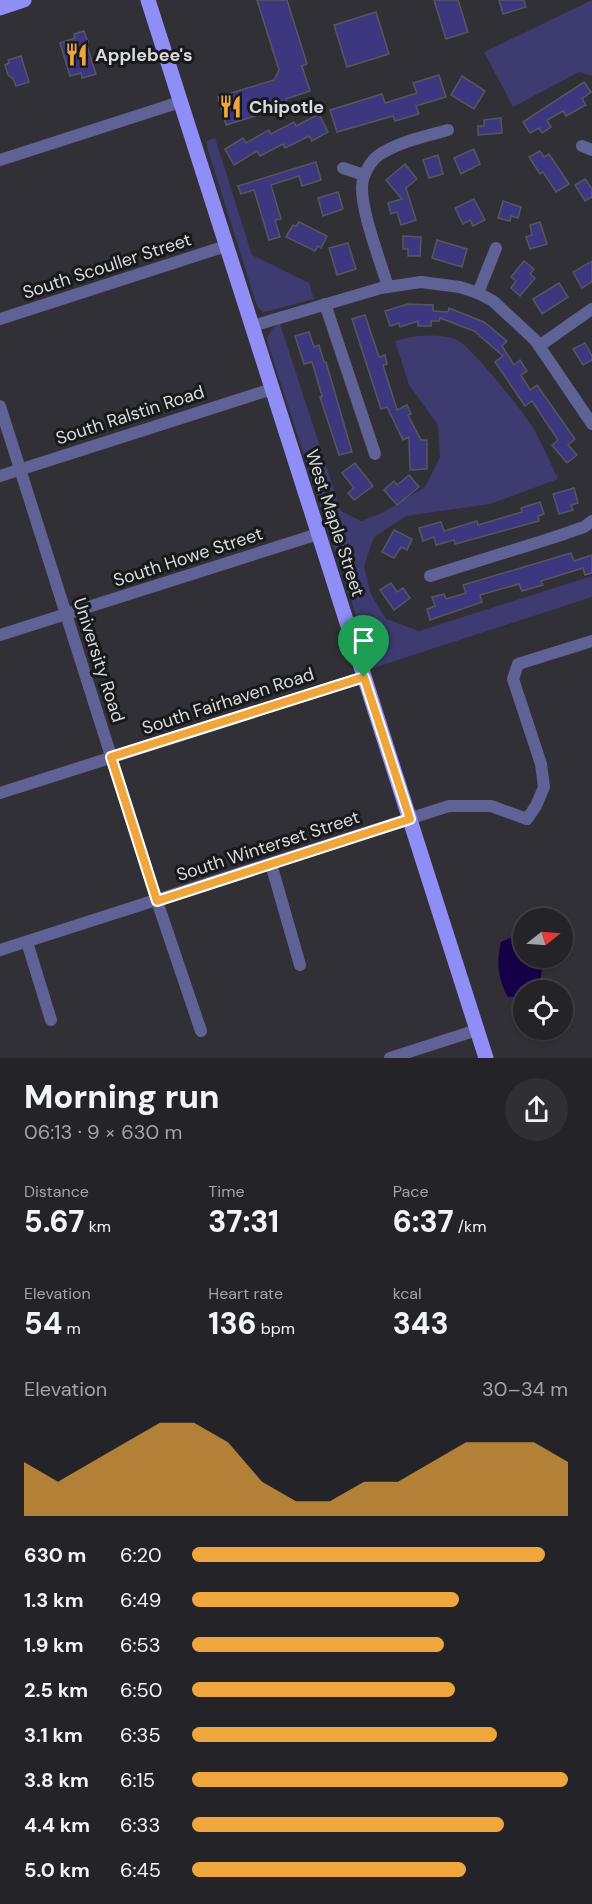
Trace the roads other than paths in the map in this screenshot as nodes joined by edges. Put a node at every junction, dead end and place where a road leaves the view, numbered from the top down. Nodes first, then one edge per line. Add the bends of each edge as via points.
1 (24, 0) edge
2 (148, 0) edge
3 (0, 8) edge
4 (180, 102) junction
5 (448, 130) dead end
6 (0, 160) edge
7 (343, 168) dead end
8 (364, 175) junction
9 (226, 246) junction
10 (496, 248) dead end
11 (388, 287) junction
12 (478, 293) junction
13 (326, 304) junction
14 (592, 309) edge
15 (0, 319) edge
16 (252, 326) junction
17 (538, 346) junction
18 (272, 389) junction
19 (0, 406) edge
20 (592, 424) edge
21 (375, 454) dead end
22 (20, 469) junction
23 (0, 476) edge
24 (592, 521) edge
25 (318, 534) junction
26 (430, 576) dead end
27 (66, 614) junction
28 (0, 635) edge
29 (592, 641) edge
30 (364, 677) junction
31 (111, 757) junction
32 (0, 793) edge
33 (410, 819) junction
34 (271, 864) junction
35 (157, 901) junction
36 (27, 942) junction
37 (0, 950) edge
38 (300, 965) dead end
39 (51, 1020) dead end
40 (477, 1030) junction
41 (201, 1031) dead end
42 (390, 1058) edge
43 (486, 1058) edge

1 - 3 main road
2 - 4 main road, West Maple Street
4 - 6 street
4 - 9 main road, West Maple Street
5 - 8 street via 381,153
7 - 8 street
8 - 11 street via 364,206
9 - 15 street, South Scouller Street
9 - 16 main road, West Maple Street
10 - 12 street
11 - 12 street via 421,282
11 - 13 street
12 - 17 street via 506,312
13 - 16 street
13 - 21 street
14 - 17 street
16 - 18 main road, West Maple Street
17 - 20 street
18 - 22 street, South Ralstin Road
18 - 25 main road, West Maple Street
19 - 22 street, University Road
22 - 23 street, South Ralstin Road
22 - 27 street, University Road
24 - 26 street via 555,537
25 - 27 street, South Howe Street
25 - 30 main road, West Maple Street
27 - 28 street, South Howe Street
27 - 31 street, University Road
29 - 33 street, South Winterset Street via 518,664 513,679 542,764 544,787 527,819 491,806 449,806
30 - 31 street, South Fairhaven Road
30 - 33 main road, West Maple Street
31 - 32 street, South Fairhaven Road
31 - 35 street, University Road
33 - 34 street, South Winterset Street
33 - 40 main road, West Maple Street
34 - 35 street, South Winterset Street
34 - 38 street
35 - 36 street, South Winterset Street
35 - 41 street, University Road
36 - 37 street, South Winterset Street
36 - 39 street
40 - 42 street
40 - 43 main road, West Maple Street

